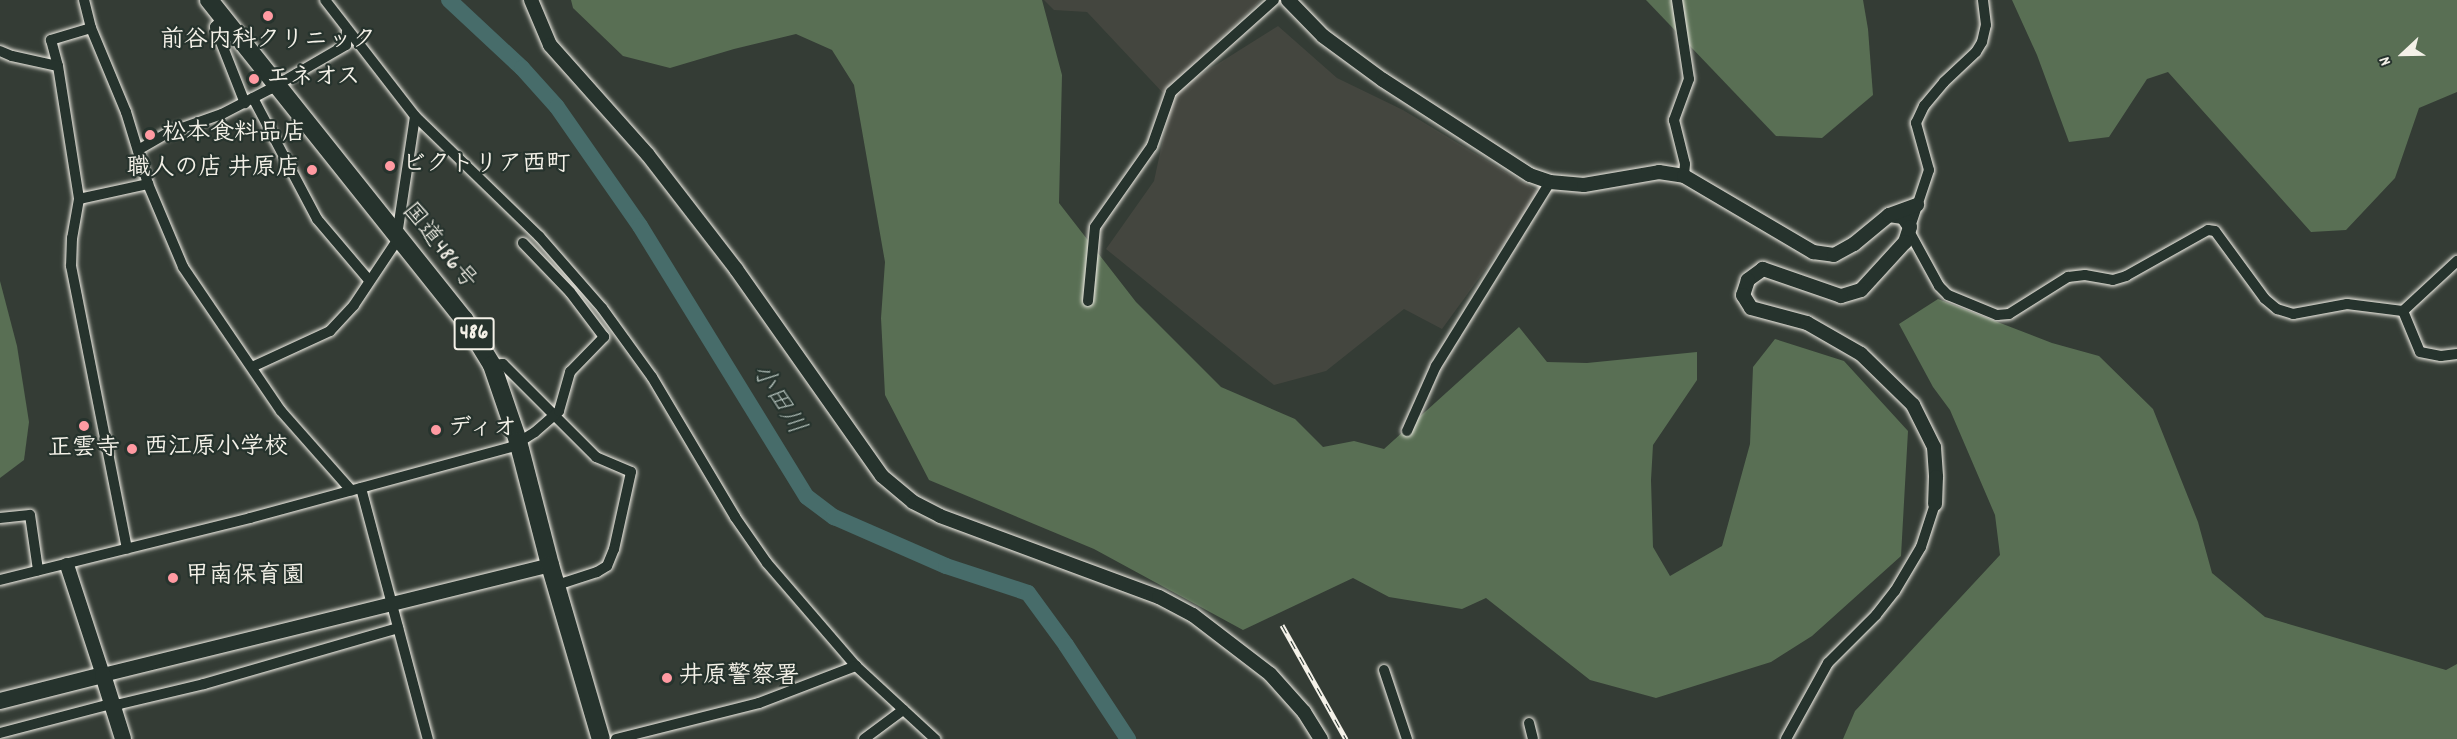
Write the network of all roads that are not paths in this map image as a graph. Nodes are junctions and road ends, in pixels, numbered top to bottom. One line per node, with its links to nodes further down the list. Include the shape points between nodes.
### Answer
1 (84, 0): 10 (street)
2 (209, 0): 9 (highway, 国道486号 / 486)
3 (325, 0): 11 (street)
4 (531, 0): 67 (street, via 550,45 655,164 736,269 882,476 913,502 940,516 1159,597 1193,615 1270,674 1304,712)
5 (1274, 0): 31 (street, via 1171,92 1152,146 1095,227)
6 (1288, 0): 19 (street, via 1323,36 1383,80 1530,175)
7 (1677, 0): 18 (street, via 1689,79 1674,120 1685,164)
8 (1983, 0): 22 (street, via 1986,25 1982,42 1924,106 1916,123 1929,170)
9 (223, 18): 14 (highway, 国道486号 / 486); 15 (street, via 215,27)
10 (91, 28): 13 (street, via 51,40); 17 (street, via 113,76)
11 (347, 31): 14 (street, via 346,45); 16 (street)
12 (0, 51): 13 (street)
13 (58, 66): 21 (street)
14 (277, 85): 15 (street); 25 (highway, 国道486号 / 486)
15 (249, 100): 17 (street, via 168,133); 30 (street, via 317,219)
16 (416, 116): 25 (street); 26 (street)
17 (138, 150): 20 (street)
18 (1684, 176): 19 (street, via 1659,172 1584,185); 23 (street, via 1813,252 1834,255)
19 (1550, 182): 40 (street, via 1436,366)
20 (148, 184): 21 (street); 38 (street, via 183,267)
21 (79, 200): 45 (street, via 71,266)
22 (1917, 205): 23 (street); 24 (street)
23 (1889, 215): 24 (street, via 1903,217)
24 (1910, 230): 33 (street, via 1939,286 1948,295 1998,315 2009,314 2068,278 2085,275 2113,280 2126,276 2208,230 2215,231 2265,299 2277,309 2294,314 2347,304); 43 (street, via 1899,251 1861,290 1841,296 1763,269 1748,280 1743,295 1751,308 1807,323 1861,354 1913,405 1934,447)
25 (397, 235): 30 (street); 37 (highway, 国道486号 / 486, via 464,319)
26 (538, 236): 29 (street); 32 (street)
27 (523, 243): 29 (street)
28 (2457, 261): 33 (street)
29 (544, 266): 34 (street)
30 (369, 280): 38 (street, via 354,305 330,331)
31 (1088, 302)
32 (602, 308): 34 (street); 35 (street)
33 (2403, 311): 36 (street, via 2420,352)
34 (606, 336): 35 (street); 39 (street, via 570,372 563,403)
35 (633, 349): 53 (street, via 750,541)
36 (2457, 354)
37 (492, 365): 39 (street, via 503,363); 41 (highway, 国道486号 / 486)
38 (252, 366): 42 (street, via 281,411)
39 (555, 416): 41 (street); 50 (street, via 596,457 631,472 607,566)
40 (1407, 431)
41 (518, 441): 42 (street, via 511,447); 47 (highway, 国道486号 / 486)
42 (356, 489): 45 (street); 51 (street)
43 (1935, 504): 70 (street, via 1921,547 1895,591 1828,663)
44 (0, 518): 48 (street, via 30,515)
45 (127, 549): 46 (street)
46 (67, 565): 48 (street); 55 (street)
47 (550, 565): 50 (highway, 国道486号 / 486); 51 (street)
48 (38, 570): 49 (street)
49 (0, 580)
50 (557, 585): 63 (highway, 国道486号 / 486)
51 (392, 605): 52 (street); 55 (street)
52 (398, 628): 57 (street, via 286,662); 62 (street)
53 (856, 666): 58 (street); 64 (street, via 759,703)
54 (1383, 670): 68 (street)
55 (103, 675): 56 (main road); 57 (main road)
56 (0, 701)
57 (114, 704): 60 (street); 61 (main road)
58 (903, 710): 65 (street); 66 (street)
59 (1529, 723): 69 (street)
60 (0, 733)
61 (123, 739)
62 (428, 739)
63 (601, 739)
64 (616, 739)
65 (864, 739)
66 (935, 739)
67 (1321, 739)
68 (1407, 739)
69 (1533, 739)
70 (1786, 739)

